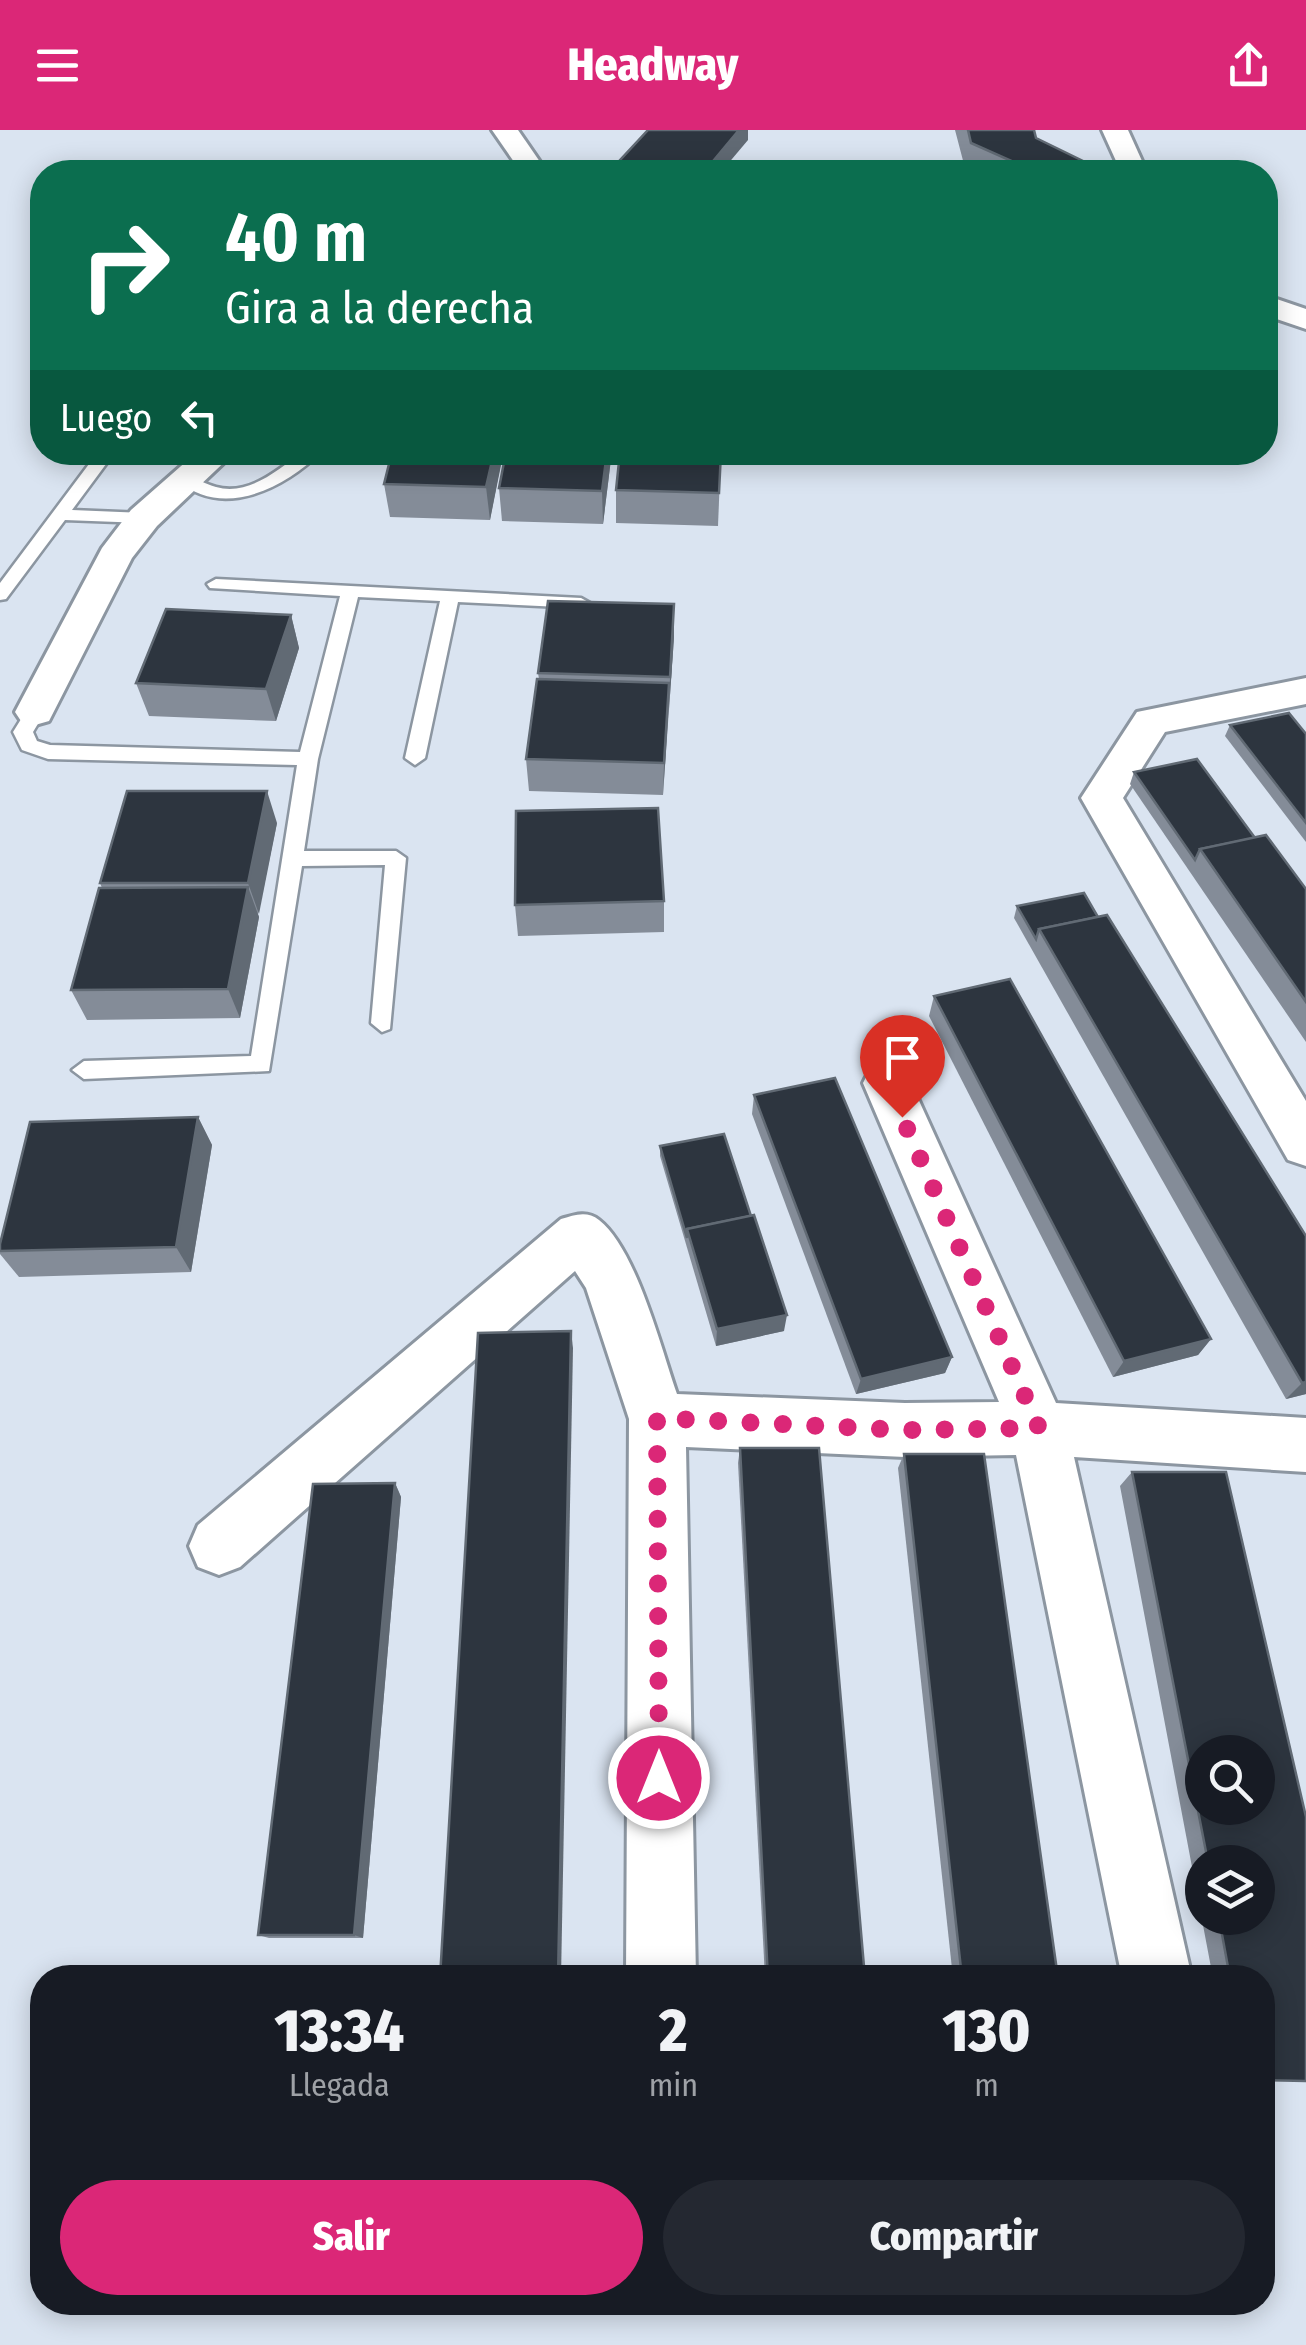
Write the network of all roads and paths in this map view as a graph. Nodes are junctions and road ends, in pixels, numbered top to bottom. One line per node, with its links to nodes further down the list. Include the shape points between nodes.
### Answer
1 (505, 130): 3 (street)
2 (1115, 130): 4 (street)
3 (526, 160)
4 (1129, 160)
5 (1278, 309): 6 (street)
6 (1306, 320)
7 (97, 465): 11 (lane)
8 (203, 465): 10 (street)
9 (295, 465): 10 (lane, via 249,491 210,494)
10 (186, 480): 12 (street)
11 (63, 515): 12 (lane); 15 (lane)
12 (144, 518): 19 (street, via 115,556)
13 (216, 584): 14 (lane)
14 (350, 592): 16 (lane); 21 (lane)
15 (0, 595)
16 (450, 596): 17 (lane); 20 (lane)
17 (594, 604)
18 (1306, 691): 26 (street, via 1151,721 1102,798)
19 (35, 712): 21 (lane, via 24,732 29,745 48,752)
20 (415, 758)
21 (308, 759): 22 (lane)
22 (292, 859): 23 (lane, via 396,858); 24 (lane, via 260,1065)
23 (382, 1023)
24 (84, 1070)
25 (887, 1083): 28 (street)
26 (1306, 1145)
27 (657, 1418): 28 (street, via 905,1430); 30 (street, via 610,1279 580,1235); 31 (street)
28 (1039, 1428): 29 (street); 32 (street)
29 (1306, 1445)
30 (219, 1546)
31 (660, 1965)
32 (1154, 1965)

